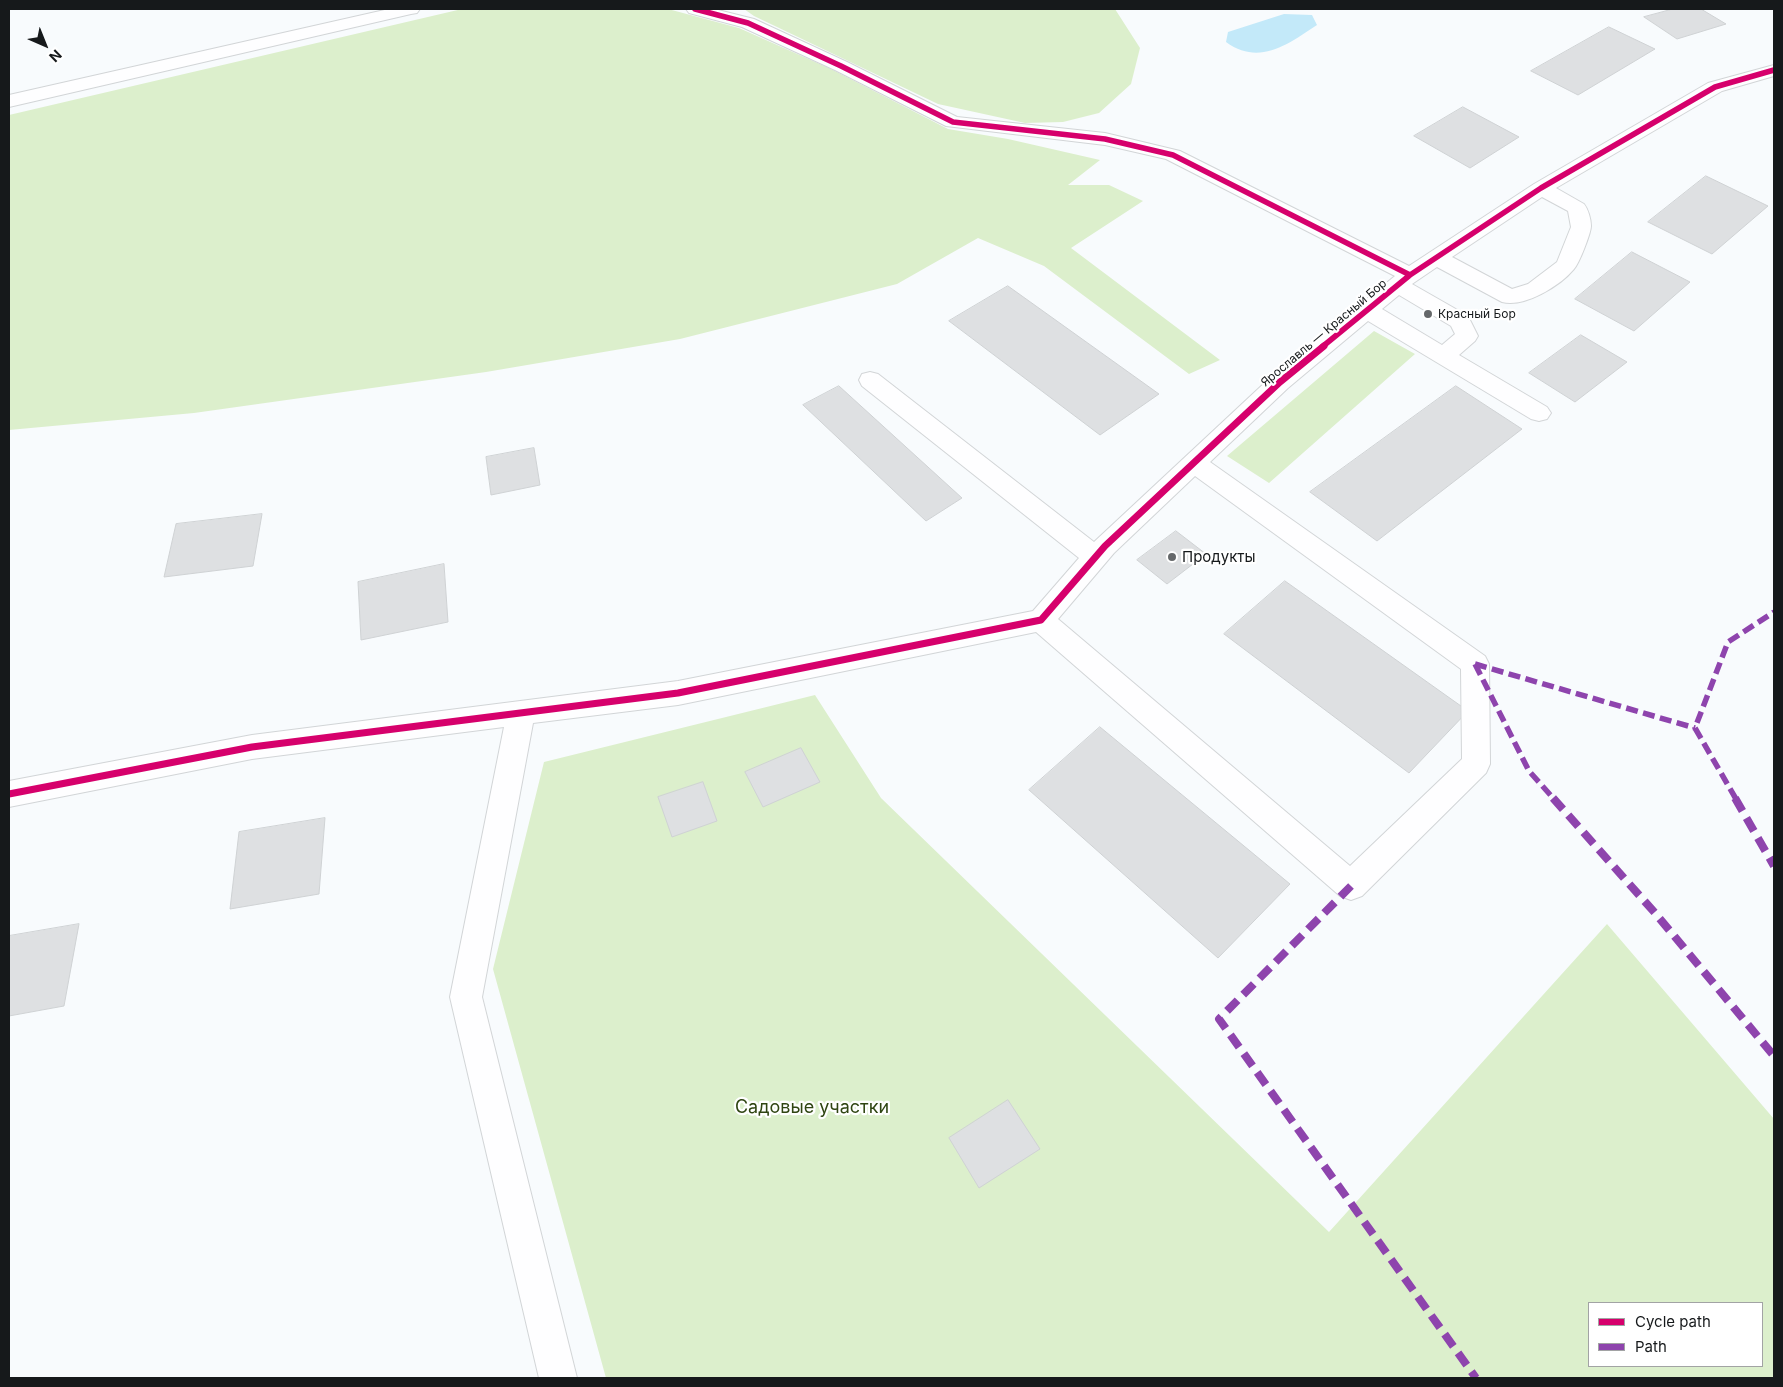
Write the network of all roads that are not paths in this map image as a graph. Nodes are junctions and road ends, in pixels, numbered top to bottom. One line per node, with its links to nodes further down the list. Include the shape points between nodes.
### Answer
1 (411, 9): 4 (street)
2 (695, 9): 7 (street, via 748,22 953,122 1105,139 1173,155)
3 (1774, 70): 5 (street, Ярославль — Красный Бор, via 1715,87)
4 (9, 102)
5 (1541, 188): 6 (street, Ярославль — Красный Бор); 6 (street, via 1577,208 1581,227 1566,265 1536,289 1510,297)
6 (1436, 257): 7 (street, Ярославль — Красный Бор)
7 (1404, 280): 8 (street, Ярославль — Красный Бор); 9 (street, via 1460,321 1467,336)
8 (1367, 310): 9 (street); 12 (street, Ярославль — Красный Бор, via 1280,382)
9 (1443, 356): 11 (street)
10 (870, 380): 13 (street)
11 (1539, 413)
12 (1194, 462): 13 (street, Ярославль — Красный Бор); 14 (street, via 1475,664 1476,764 1351,886)
13 (1095, 557): 14 (street, Ярославль — Красный Бор)
14 (1041, 620): 15 (street, via 678,693)
15 (521, 713): 16 (street, via 252,747); 17 (street, via 466,997)
16 (9, 794)
17 (558, 1378)

